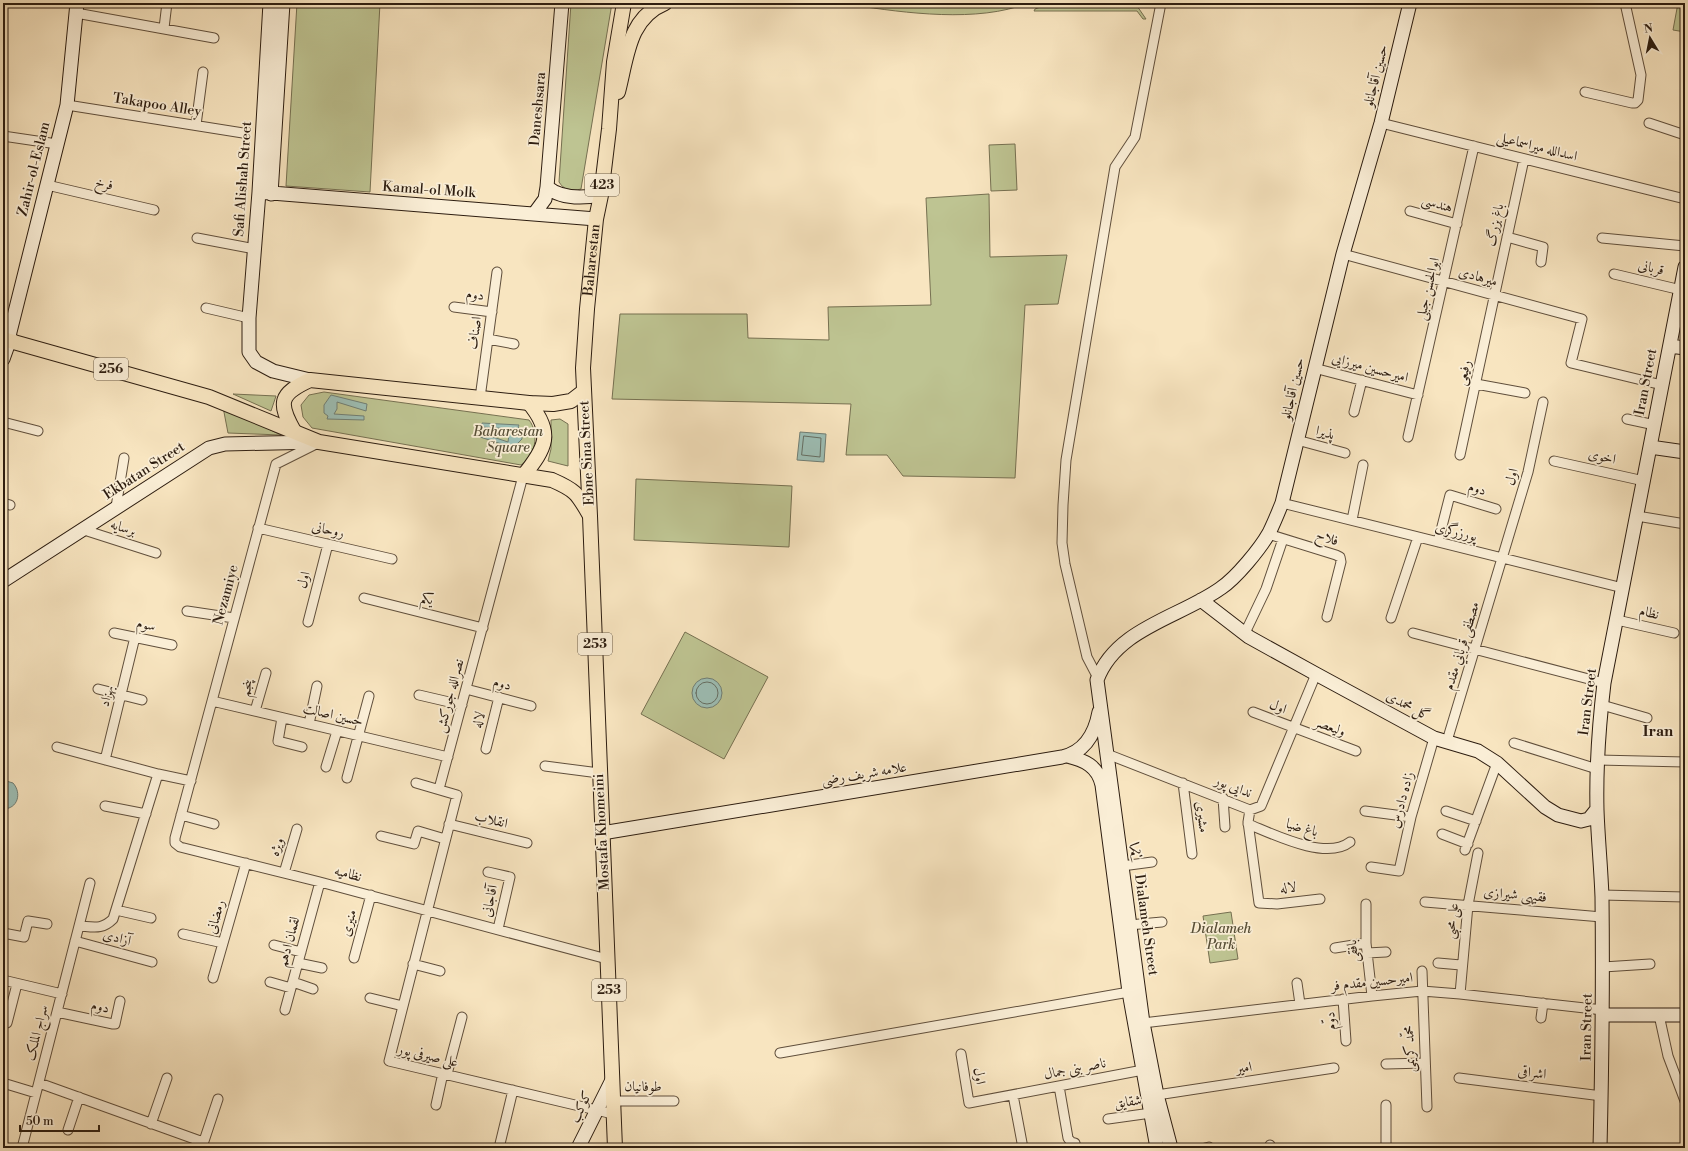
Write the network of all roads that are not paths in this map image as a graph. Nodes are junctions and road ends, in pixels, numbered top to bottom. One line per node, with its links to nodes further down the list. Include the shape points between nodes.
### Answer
1 (167, 3): 11 (street)
2 (270, 3): 28 (main road, Safi Alishah Street)
3 (283, 3): 28 (main road, Safi Alishah Street)
4 (562, 3): 27 (main road, Daneshsara)
5 (624, 3): 19 (main road, Baharestan / 423, via 614,62)
6 (665, 3): 19 (main road, Baharestan, via 642,18 633,33)
7 (1161, 3): 125 (street, via 1135,137 1115,167 1066,460 1062,543 1065,564 1088,657)
8 (1410, 3): 16 (main road, حسین آقاجانلو)
9 (1625, 3): 14 (street, via 1641,75 1638,100 1632,103)
10 (77, 8): 11 (street); 15 (main road, Zahir-ol-Eslam)
11 (164, 28): 12 (street)
12 (214, 38)
13 (203, 72): 18 (street)
14 (1585, 92)
15 (67, 105): 18 (street, Takapoo Alley); 23 (main road, Zahir-ol-Eslam)
16 (1381, 122): 24 (street, اسدالله میراسماعیلی); 41 (main road, حسین آقاجانلو)
17 (1649, 123): 21 (street)
18 (196, 125): 20 (street, Takapoo Alley)
19 (609, 130): 29 (main road, Baharestan / 423)
20 (243, 133)
21 (1685, 135)
22 (3, 136): 23 (street)
23 (57, 144): 26 (main road, Zahir-ol-Eslam)
24 (1474, 146): 25 (street, اسدالله میراسماعیلی); 35 (street, ابوالحسن جبلی)
25 (1524, 159): 30 (street, اسدالله میراسماعیلی); 36 (street, باغ بزرگ)
26 (47, 185): 31 (street, فرخ); 53 (main road, Zahir-ol-Eslam)
27 (547, 187): 29 (main road, via 558,194 582,197); 33 (main road, Daneshsara, via 545,199)
28 (265, 193): 33 (main road, Kamal-ol Molk); 40 (main road, Safi Alishah Street)
29 (601, 195): 34 (main road, Baharestan / 423)
30 (1685, 199)
31 (154, 210)
32 (1410, 211): 35 (street, هندسی)
33 (534, 214): 34 (main road, Kamal-ol Molk)
34 (596, 219): 64 (main road, Baharestan / 423, via 587,309)
35 (1456, 224): 46 (street, ابوالحسن جبلی)
36 (1507, 237): 42 (street, via 1543,247); 48 (street, باغ بزرگ)
37 (197, 238): 40 (street)
38 (1602, 238): 39 (street)
39 (1685, 246)
40 (255, 249): 52 (main road, Safi Alishah Street)
41 (1343, 254): 46 (street, میرهادی); 59 (main road, حسین آقاجانلو)
42 (1541, 262)
43 (1685, 267): 47 (main road, Iran Street)
44 (497, 272): 51 (street, اصناف)
45 (1614, 274): 47 (street, قربانی)
46 (1443, 282): 48 (street, میرهادی); 66 (street, ابوالحسن جبلی)
47 (1681, 290): 56 (main road, Iran Street)
48 (1494, 297): 62 (street, رفیعی); 63 (street, میرهادی, via 1582,320 1571,363)
49 (454, 307): 51 (street, دوم)
50 (206, 308): 52 (street)
51 (492, 312): 54 (street, اصناف)
52 (249, 318): 60 (main road, Safi Alishah Street, via 248,344 252,357 272,371)
53 (8, 340): 58 (main road, Zahir-ol-Eslam); 75 (main road, 256, via 209,397)
54 (488, 340): 55 (street); 67 (street, اصناف)
55 (514, 344)
56 (1670, 346): 57 (main road); 63 (main road, Iran Street)
57 (1685, 348)
58 (3, 359)
59 (1314, 368): 61 (street, امیرحسین میرزایی); 77 (main road, حسین آقاجانلو)
60 (310, 380): 67 (main road); 75 (main road, via 290,391 283,404 284,413)
61 (1362, 380): 66 (street, امیرحسین میرزایی); 70 (street)
62 (1476, 384): 65 (street); 82 (street, رفیعی)
63 (1662, 385): 73 (main road, Iran Street)
64 (584, 391): 69 (main road, via 571,401 553,404); 91 (main road, Ebne Sina Street)
65 (1525, 393)
66 (1418, 395): 76 (street, ابوالحسن جبلی)
67 (480, 398): 69 (main road)
68 (1543, 402): 103 (street, اول, via 1528,472)
69 (529, 403): 86 (main road, via 540,417 545,433 542,450)
70 (1354, 412)
71 (1627, 419): 73 (street)
72 (3, 422): 74 (street)
73 (1654, 425): 79 (main road, Iran Street)
74 (38, 431)
75 (294, 431): 78 (main road)
76 (1408, 437)
77 (1297, 440): 81 (street, پذیرا); 88 (main road, حسین آقاجانلو)
78 (319, 442): 86 (main road); 89 (main road, Ekbatan Street, via 225,444 209,448); 95 (street, Nezamiye, via 276,464)
79 (1650, 447): 80 (main road); 87 (main road, Iran Street)
80 (1685, 452)
81 (1345, 453)
82 (1460, 455)
83 (124, 458): 89 (street)
84 (1554, 461): 87 (street, اخوی)
85 (1363, 465): 93 (street)
86 (524, 476): 91 (main road, via 552,480 564,486 577,494); 115 (street, نصرالله جورکش)
87 (1644, 481): 92 (main road, Iran Street)
88 (1282, 502): 93 (street, پورزرگری); 97 (main road, حسین آقاجانلو)
89 (116, 508): 96 (main road, Ekbatan Street)
90 (1496, 509): 100 (street, دوم, via 1450,495)
91 (590, 516): 165 (main road, Mostafa Khomeini / 253)
92 (1637, 516): 94 (street); 106 (main road, Iran Street)
93 (1352, 520): 98 (street, پورزرگری)
94 (1685, 524)
95 (258, 528): 101 (street, روحانی); 111 (street, Nezamiye)
96 (81, 529): 102 (street, برسایه); 105 (main road, Ekbatan Street)
97 (1268, 534): 99 (street, فلاح); 108 (main road, حسین آقاجانلو, via 1222,588)
98 (1418, 537): 100 (street, پورزرگری); 112 (street)
99 (1284, 539): 110 (street, فلاح, via 1336,555 1341,559); 117 (street, via 1266,590)
100 (1438, 542): 103 (street, پورزرگری)
101 (328, 544): 104 (street, روحانی); 114 (street, اول)
102 (156, 553)
103 (1503, 558): 106 (street, پورزرگری); 122 (street, مصطفی قرباني مقدم)
104 (392, 559)
105 (3, 580)
106 (1623, 588): 113 (main road, Iran Street)
107 (364, 598): 115 (street, یکم)
108 (1202, 600): 117 (main road, گل محمدی); 125 (main road, حسین آقاجانلو, via 1143,630 1115,653)
109 (187, 611): 111 (street)
110 (1327, 617)
111 (234, 618): 135 (street, Nezamiye)
112 (1391, 618)
113 (1617, 620): 119 (street, نظام); 126 (main road, Iran Street)
114 (308, 622)
115 (483, 628): 129 (street, نصرالله جورکش)
116 (114, 633): 120 (street, سوم)
117 (1244, 633): 124 (main road, گل محمدی)
118 (1413, 633): 122 (street)
119 (1674, 633)
120 (136, 638): 121 (street, سوم); 130 (street, بهزاد)
121 (172, 645)
122 (1475, 649): 126 (street); 149 (street, مصطفی قرباني مقدم)
123 (266, 672): 140 (street, پنجم)
124 (1316, 674): 145 (street, ندایی پور); 148 (main road, گل محمدی)
125 (1098, 678): 137 (main road)
126 (1604, 683): 138 (main road, Iran Street)
127 (317, 686): 144 (street)
128 (98, 689): 130 (street)
129 (466, 689): 133 (street, دوم); 136 (street, نصرالله جورکش)
130 (122, 695): 134 (street); 158 (street, بهزاد)
131 (419, 695): 136 (street)
132 (369, 696): 147 (street)
133 (499, 698): 139 (street, دوم); 153 (street, لاله)
134 (142, 700)
135 (212, 701): 140 (street, حسین اصالت); 168 (street, Nezamiye)
136 (462, 705): 157 (street, نصرالله جورکش)
137 (1100, 705): 155 (main road, Dialameh Street); 156 (main road, علامه شریف رضی, via 1097,724 1087,743)
138 (1602, 705): 143 (street); 161 (main road, Iran Street)
139 (531, 706)
140 (255, 711): 142 (street, حسین اصالت)
141 (1253, 712): 145 (street, اول)
142 (282, 718): 144 (street, حسین اصالت); 152 (street, via 278,741)
143 (1647, 718)
144 (309, 724): 146 (street, حسین اصالت)
145 (1294, 728): 154 (street, ولیعصر); 175 (street, ندایی پور, via 1261,806)
146 (337, 731): 147 (street, حسین اصالت); 163 (street)
147 (359, 736): 157 (street, حسین اصالت); 167 (street)
148 (1434, 738): 149 (main road, گل محمدی); 180 (street, زاده دادرس)
149 (1447, 741): 160 (main road, گل محمدی, via 1478,751)
150 (1514, 743): 161 (street)
151 (57, 747): 158 (street)
152 (302, 747)
153 (486, 749)
154 (1356, 751)
155 (1106, 754): 164 (main road); 170 (street, ندایی پور); 197 (main road, Dialameh Street)
156 (1067, 756): 164 (main road, via 1079,759); 187 (main road, علامه شریف رضی)
157 (448, 757): 171 (street, نصرالله جورکش)
158 (105, 760): 166 (street)
159 (1685, 762): 161 (street)
160 (1497, 763): 174 (main road, گل محمدی, via 1545,807 1558,815 1581,821 1589,819); 181 (street)
161 (1598, 764): 174 (main road, Iran Street)
162 (544, 766): 165 (street)
163 (326, 767)
164 (1093, 768): 248 (main road, Dialameh Street, via 1102,784)
165 (599, 773): 187 (main road, Mostafa Khomeini / 253)
166 (158, 774): 168 (street); 178 (street)
167 (347, 778)
168 (190, 781): 179 (street, نظامیه)
169 (416, 783): 171 (street)
170 (1183, 783): 172 (street, ندایی پور); 194 (street, مشیری)
171 (439, 789): 183 (street, via 457,795)
172 (1223, 798): 175 (street, ندایی پور); 185 (street)
173 (105, 806): 178 (street)
174 (1597, 809): 204 (main road, Iran Street)
175 (1250, 810): 184 (street)
176 (1365, 811): 180 (street)
177 (1446, 812): 181 (street)
178 (146, 814): 211 (street)
179 (181, 815): 182 (street); 196 (street, نظامیه, via 175,838 177,845)
180 (1411, 816): 198 (street, زاده دادرس, via 1399,871)
181 (1476, 821): 188 (street, via 1466,847)
182 (214, 824)
183 (449, 824): 190 (street); 192 (street, انقلاب)
184 (1248, 824): 191 (street, باغ ضیا, via 1309,847 1333,848); 206 (street, لاله, via 1259,903 1277,904)
185 (1225, 827)
186 (297, 829): 200 (street, ویژه)
187 (602, 833): 229 (main road, Mostafa Khomeini / 253)
188 (1442, 834)
189 (381, 836): 190 (street, via 414,844 418,831)
190 (445, 840): 210 (street)
191 (1350, 842)
192 (527, 844)
193 (1478, 853): 209 (street, علی محبی)
194 (1192, 854)
195 (1152, 862): 197 (street, یکم)
196 (246, 863): 200 (street, نظامیه); 222 (street, رمضانی)
197 (1122, 866): 216 (main road, Dialameh Street)
198 (1371, 867)
199 (488, 872): 218 (street, آقاجانی, via 510,877)
200 (284, 873): 202 (street, نظامیه)
201 (90, 882): 217 (street, سراج الملک)
202 (320, 882): 203 (street, نظامیه); 226 (street, لقمان ادهم)
203 (371, 895): 210 (street, نظامیه); 228 (street, منیری)
204 (1602, 895): 205 (street); 212 (main road, Iran Street)
205 (1685, 897)
206 (1320, 899)
207 (1425, 902): 209 (street, فقیهی شیرازی)
208 (1366, 904): 225 (street, بافقی)
209 (1468, 905): 212 (street, فقیهی شیرازی); 235 (street, علی محبی)
210 (427, 910): 218 (street, نظامیه); 233 (street, علی صیرفی پور)
211 (115, 914): 213 (street); 217 (street, via 103,927)
212 (1602, 917): 236 (main road, Iran Street)
213 (151, 918)
214 (1162, 922): 216 (street)
215 (47, 924): 219 (street, via 28,921 24,937)
216 (1129, 925): 266 (main road, Dialameh Street)
217 (79, 926): 221 (street, سراج الملک)
218 (498, 929): 229 (street, نظامیه)
219 (3, 933)
220 (183, 934): 222 (street)
221 (75, 941): 230 (street, آزادی); 249 (street, سراج الملک)
222 (223, 943): 240 (street, رمضانی)
223 (274, 946): 226 (street)
224 (1335, 948): 225 (street)
225 (1366, 948): 227 (street); 251 (street, بافقی)
226 (301, 952): 231 (street, لقمان ادهم)
227 (1386, 952)
228 (354, 958)
229 (607, 959): 277 (main road, Mostafa Khomeini / 253)
230 (152, 962)
231 (298, 963): 237 (street); 245 (street, لقمان ادهم)
232 (1438, 963): 235 (street)
233 (413, 964): 238 (street); 257 (street, علی صیرفی پور)
234 (1650, 964): 236 (street)
235 (1462, 965): 250 (street, علی محبی)
236 (1603, 967): 260 (main road, Iran Street)
237 (322, 968)
238 (440, 971)
239 (1422, 971): 247 (street)
240 (213, 978)
241 (3, 980): 244 (street)
242 (270, 982): 245 (street)
243 (1297, 983): 256 (street)
244 (17, 984): 249 (street); 265 (street)
245 (292, 985): 246 (street); 258 (street, لقمان ادهم)
246 (313, 989)
247 (1422, 991): 250 (street, امیرحسین مقدم فر); 251 (street, امیرحسین مقدم فر); 270 (street, محمّد کریمی)
248 (1129, 992): 268 (street); 273 (main road, Dialameh Street)
249 (62, 994): 259 (street, سراج الملک)
250 (1460, 994): 255 (street, امیرحسین مقدم فر)
251 (1372, 996): 253 (street, امیرحسین مقدم فر)
252 (370, 998): 257 (street)
253 (1343, 999): 256 (street, امیرحسین مقدم فر); 267 (street, دوّم)
254 (120, 1001): 259 (street, دوم, via 115,1024)
255 (1543, 1003): 260 (street, امیرحسین مقدم فر); 264 (street)
256 (1300, 1004): 266 (street, امیرحسین مقدم فر)
257 (403, 1006): 274 (street, علی صیرفی پور, via 389,1061)
258 (285, 1010)
259 (57, 1012): 278 (street, سراج الملک)
260 (1603, 1013): 261 (main road); 285 (main road, Iran Street)
261 (1659, 1014): 262 (main road); 289 (street, via 1668,1056)
262 (1685, 1015)
263 (462, 1016): 274 (street)
264 (1540, 1018)
265 (7, 1023)
266 (1144, 1023): 284 (main road, Dialameh Street)
267 (1346, 1041)
268 (780, 1053)
269 (961, 1054): 290 (street, اول)
270 (1425, 1063): 271 (street); 294 (street, محمّد کریمی)
271 (1386, 1064)
272 (1334, 1068): 284 (street, امیر)
273 (1143, 1070): 280 (street, ناصر بنی جمال); 296 (main road, Dialameh Street)
274 (445, 1074): 281 (street, علی صیرفی پور); 291 (street)
275 (167, 1078): 298 (street)
276 (1459, 1078): 285 (street, اشراقی)
277 (612, 1080): 293 (main road, Mostafa Khomeini / 253); 295 (main road, کوکب)
278 (39, 1083): 282 (street, سراج الملک); 286 (street)
279 (3, 1084): 282 (street)
280 (1059, 1086): 283 (street, ناصر بنی جمال); 306 (street, via 1068,1138 1075,1143)
281 (513, 1090): 295 (street, علی صیرفی پور); 302 (street)
282 (36, 1093): 301 (street, سراج الملک)
283 (1013, 1095): 290 (street, ناصر بنی جمال); 305 (street)
284 (1157, 1095): 308 (main road, Dialameh Street)
285 (1602, 1096): 310 (main road, Iran Street)
286 (79, 1097): 298 (street); 299 (street)
287 (218, 1099): 300 (street)
288 (674, 1101): 293 (street, طوفانیان, via 632,1102)
289 (1685, 1101)
290 (969, 1103)
291 (436, 1105)
292 (1386, 1105): 309 (street)
293 (613, 1107): 295 (street, علی صیرفی پور); 304 (main road, Mostafa Khomeini / 253)
294 (1427, 1107)
295 (597, 1110): 303 (main road, کوکب)
296 (1151, 1113): 297 (street, شقایق); 307 (main road, Dialameh Street)
297 (1108, 1120)
298 (151, 1124): 300 (street)
299 (68, 1130)
300 (203, 1145)
301 (22, 1148)
302 (499, 1148)
303 (578, 1148)
304 (615, 1148)
305 (1023, 1148)
306 (1076, 1148)
307 (1157, 1148)
308 (1171, 1148)
309 (1386, 1148)
310 (1600, 1148)

